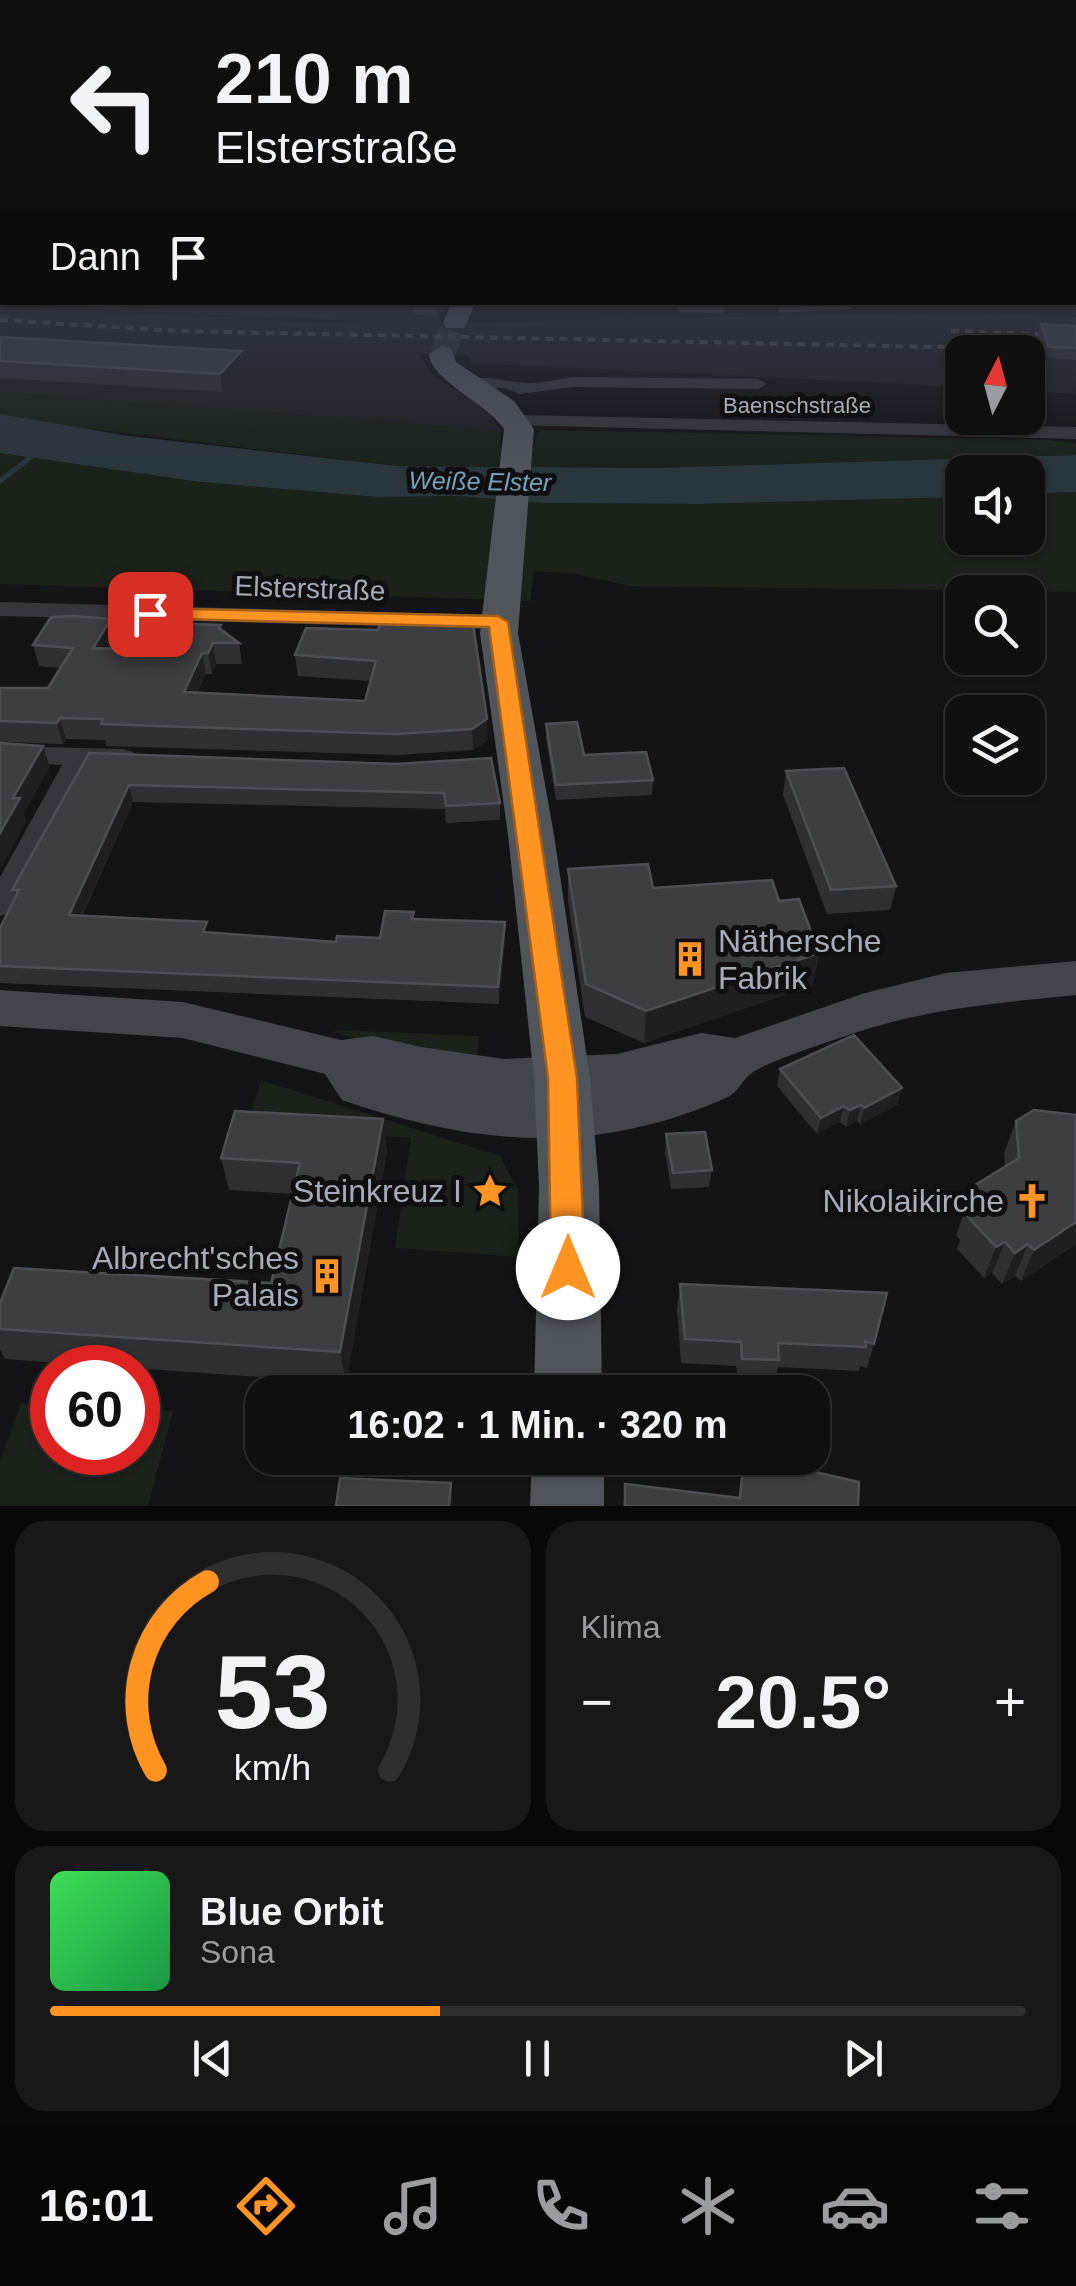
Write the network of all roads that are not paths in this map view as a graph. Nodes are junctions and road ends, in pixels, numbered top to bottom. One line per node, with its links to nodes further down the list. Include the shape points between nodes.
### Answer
1 (442, 354): 3 (main road, via 443,365)
2 (758, 384): 3 (street, via 559,382)
3 (517, 416): 4 (street, Baenschstraße); 5 (main road)
4 (1076, 433)
5 (500, 606): 6 (street, Elsterstraße); 13 (main road, via 508,760)
6 (0, 609)
7 (0, 754): 8 (street)
8 (81, 756): 9 (street); 10 (street)
9 (159, 760)
10 (0, 905)
11 (1076, 978): 13 (main road, via 909,999 736,1058 716,1081 621,1112)
12 (0, 1008): 13 (main road, via 183,1020 340,1059 360,1086 432,1107 489,1116)
13 (564, 1098): 14 (main road)
14 (568, 1375)
15 (568, 1475): 16 (main road)
16 (567, 1506)

